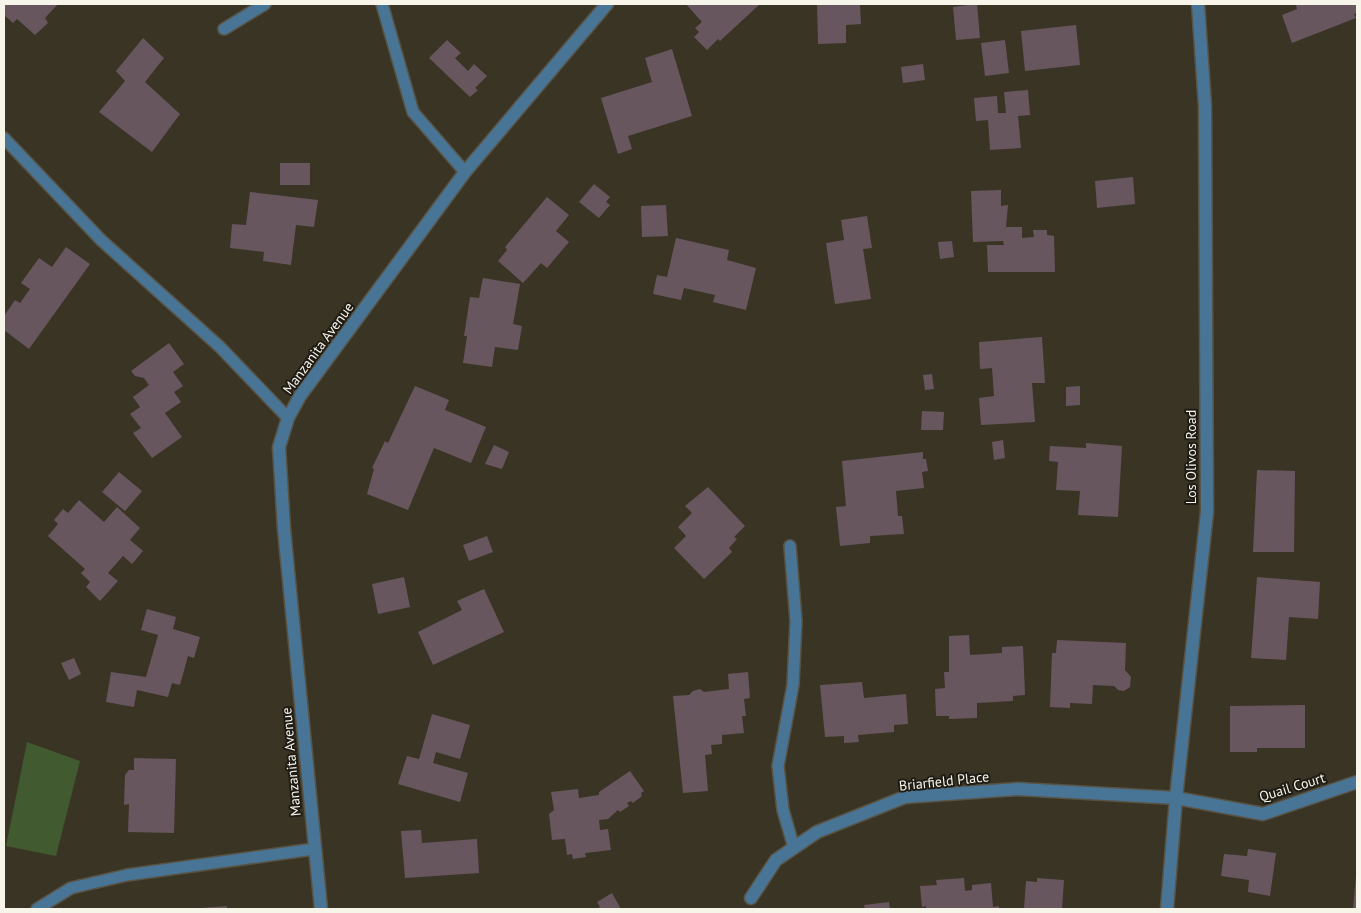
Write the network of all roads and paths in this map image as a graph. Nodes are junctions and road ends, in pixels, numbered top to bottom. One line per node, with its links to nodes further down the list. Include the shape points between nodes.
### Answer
1 (265, 4): 5 (lane)
2 (382, 4): 7 (lane, via 412,112)
3 (607, 4): 7 (street, Manzanita Avenue)
4 (1198, 4): 11 (street, Los Olivos Road, via 1205,106 1207,512)
5 (224, 29)
6 (4, 138): 8 (lane, via 101,240 220,347)
7 (464, 172): 8 (street, Manzanita Avenue, via 300,396)
8 (288, 418): 12 (street, Manzanita Avenue, via 279,447)
9 (790, 546): 13 (lane, via 796,621 793,685 778,766 783,810)
10 (1357, 782): 11 (street, Quail Court, via 1263,814)
11 (1176, 798): 13 (street, Briarfield Place, via 1018,789 905,797 817,832); 17 (street, Los Olivos Road)
12 (314, 848): 15 (lane, via 127,875 71,888); 16 (street, Manzanita Avenue)
13 (794, 848): 14 (street, Briarfield Place, via 776,860)
14 (751, 898)
15 (37, 909)
16 (321, 909)
17 (1167, 909)

